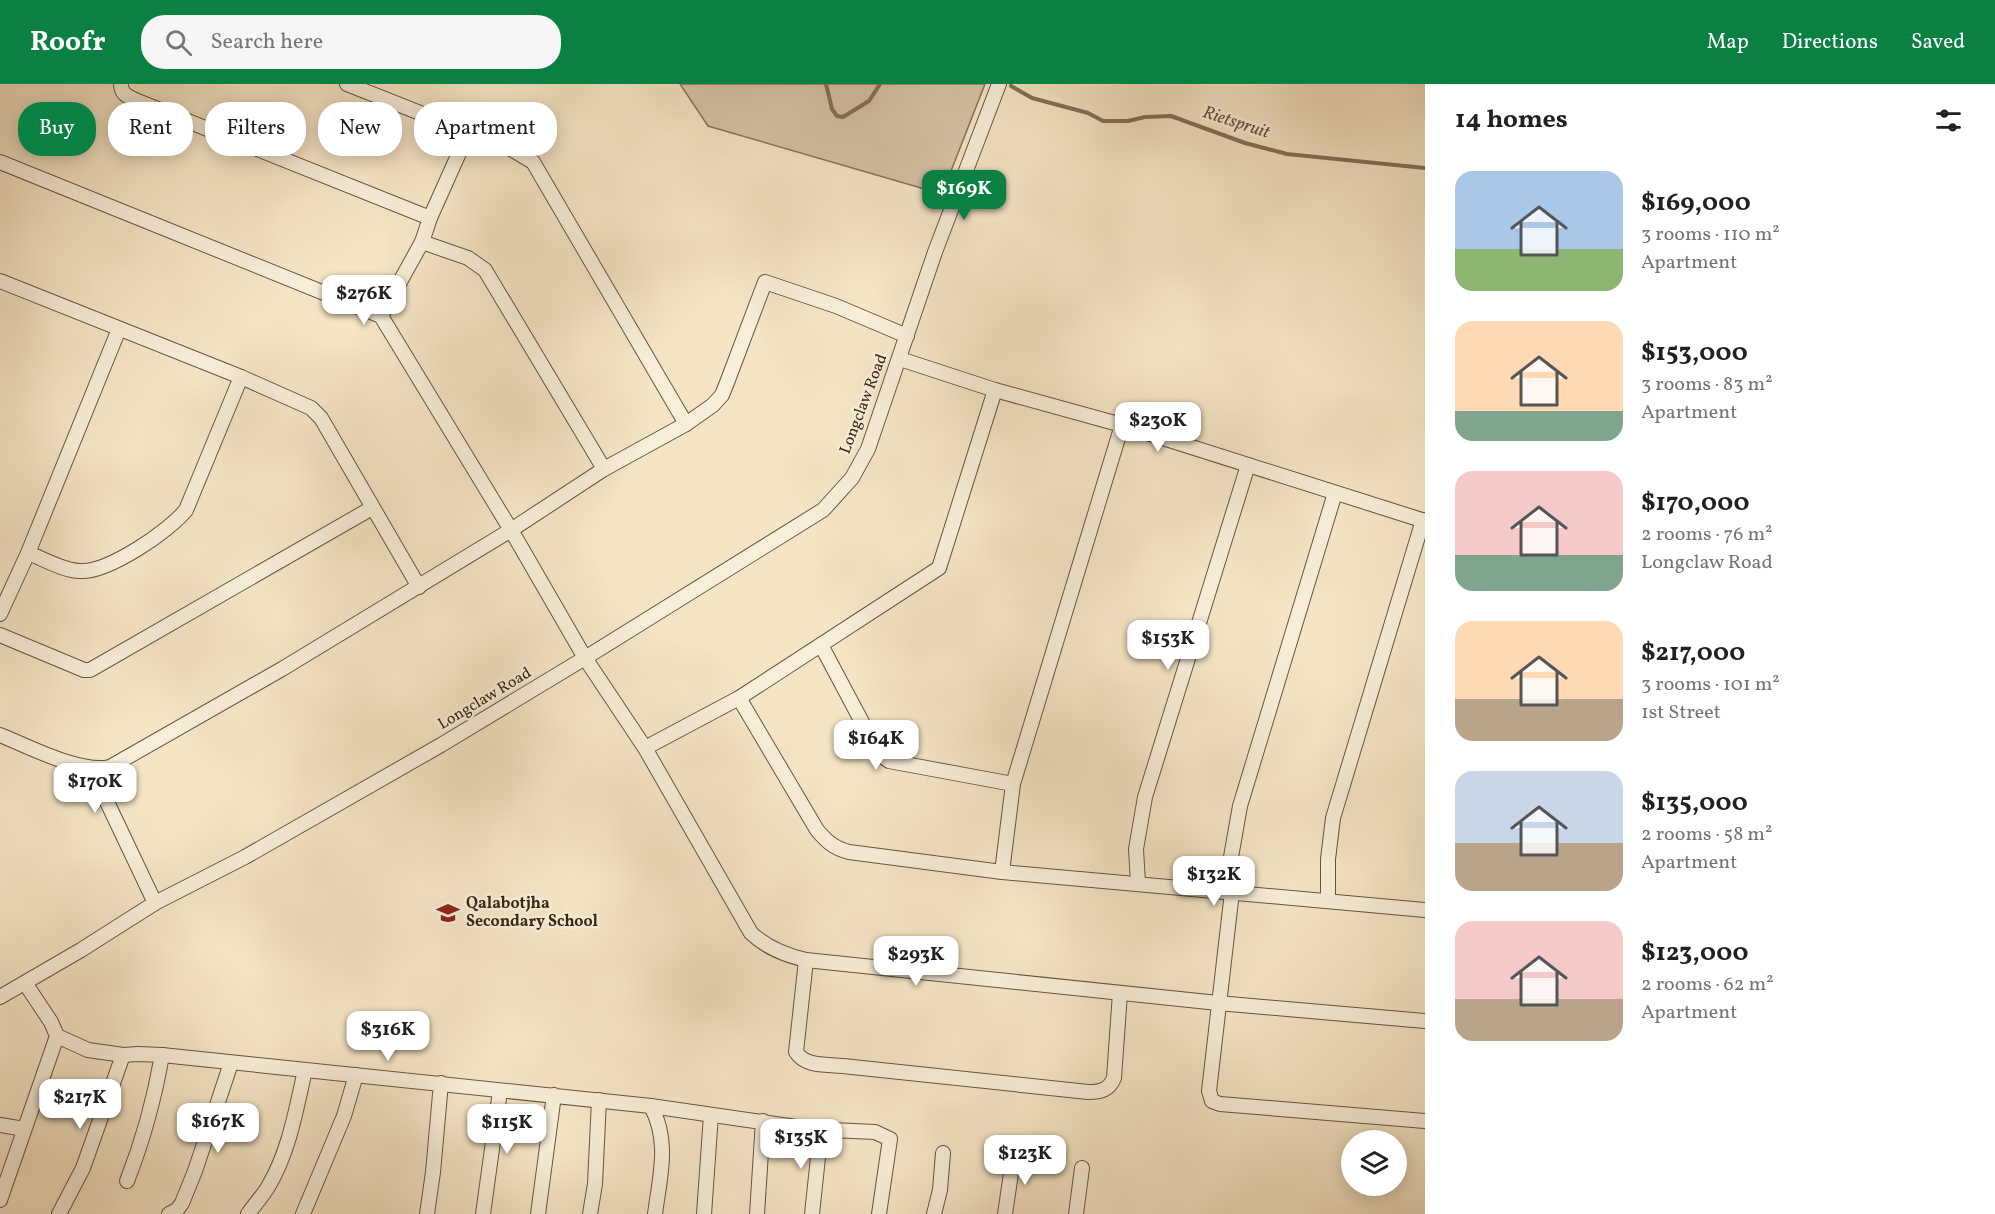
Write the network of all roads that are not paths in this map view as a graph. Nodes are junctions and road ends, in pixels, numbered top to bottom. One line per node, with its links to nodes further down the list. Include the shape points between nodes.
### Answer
1 (121, 84): 8 (street, via 125,95 135,100)
2 (347, 84): 4 (street)
3 (999, 84): 13 (street, Longclaw Road)
4 (414, 111)
5 (458, 156): 8 (street)
6 (523, 156): 16 (street, via 533,162)
7 (0, 162): 11 (street)
8 (430, 218): 9 (street)
9 (422, 242): 11 (street); 19 (street, via 468,258 485,270)
10 (0, 281): 12 (street)
11 (381, 316): 23 (street)
12 (119, 329): 14 (street); 24 (street)
13 (903, 347): 15 (street); 16 (street, via 836,306 765,282 722,395); 29 (street, Longclaw Road, via 868,449 852,478 823,510)
14 (241, 377): 21 (street, via 311,408 321,418); 24 (street, via 186,510 170,527 117,561 91,570 72,570)
15 (995, 390): 17 (street); 28 (street, via 939,568)
16 (686, 424): 19 (street)
17 (1122, 425): 18 (street); 34 (street)
18 (1248, 465): 20 (street); 36 (street, via 1145,797 1136,849)
19 (604, 469): 23 (street)
20 (1335, 493): 22 (street); 37 (street, via 1240,806 1232,857)
21 (372, 508): 25 (street); 27 (street, via 90,670)
22 (1424, 520): 38 (street, via 1333,819)
23 (511, 530): 25 (street); 29 (street)
24 (28, 553): 26 (street)
25 (418, 587): 33 (street, via 110,767)
26 (0, 614)
27 (0, 635)
28 (821, 645): 30 (street); 34 (street, via 871,739 889,761)
29 (585, 658): 32 (street); 39 (street, Longclaw Road, via 272,842)
30 (739, 698): 32 (street); 35 (street, via 817,830 830,844 849,852)
31 (0, 735): 33 (street)
32 (645, 748): 41 (street, via 752,933 777,951)
33 (93, 769): 39 (street)
34 (1013, 784): 35 (street)
35 (1002, 872): 36 (street)
36 (1138, 883): 37 (street)
37 (1232, 892): 38 (street); 45 (street)
38 (1328, 900): 40 (street)
39 (156, 903): 42 (street, Longclaw Road)
40 (1425, 910)
41 (806, 960): 43 (street); 43 (street, via 796,1052 808,1062 1088,1092 1110,1087 1114,1078)
42 (25, 982): 44 (street, Longclaw Road); 47 (street)
43 (1120, 993): 45 (street)
44 (0, 997)
45 (1218, 1003): 46 (street); 60 (street, via 1208,1088 1214,1102)
46 (1425, 1021)
47 (57, 1036): 48 (street, via 88,1050); 62 (street)
48 (123, 1055): 49 (street); 69 (street, via 83,1168)
49 (162, 1055): 50 (street); 67 (street, via 145,1135)
50 (231, 1062): 51 (street); 70 (street, via 182,1203)
51 (305, 1070): 52 (street); 71 (street, via 290,1136 278,1167)
52 (356, 1075): 53 (street); 72 (street, via 344,1116)
53 (441, 1083): 54 (street); 73 (street)
54 (500, 1091): 55 (street); 74 (street)
55 (554, 1095): 56 (street); 75 (street)
56 (599, 1100): 57 (street); 76 (street)
57 (651, 1106): 58 (street); 77 (street, via 662,1132 663,1155)
58 (711, 1114): 59 (street); 78 (street)
59 (763, 1121): 63 (street); 79 (street)
60 (1425, 1121)
61 (0, 1125): 62 (street)
62 (24, 1129): 68 (street)
63 (821, 1130): 80 (street); 81 (street, via 875,1132 890,1139)
64 (943, 1153): 82 (street)
65 (1014, 1153): 83 (street)
66 (1082, 1168): 84 (street)
67 (127, 1181)
68 (0, 1200)
69 (59, 1214)
70 (169, 1214)
71 (248, 1214)
72 (303, 1214)
73 (427, 1214)
74 (483, 1214)
75 (538, 1214)
76 (590, 1214)
77 (655, 1214)
78 (704, 1214)
79 (757, 1214)
80 (812, 1214)
81 (879, 1214)
82 (934, 1214)
83 (1005, 1214)
84 (1076, 1214)

